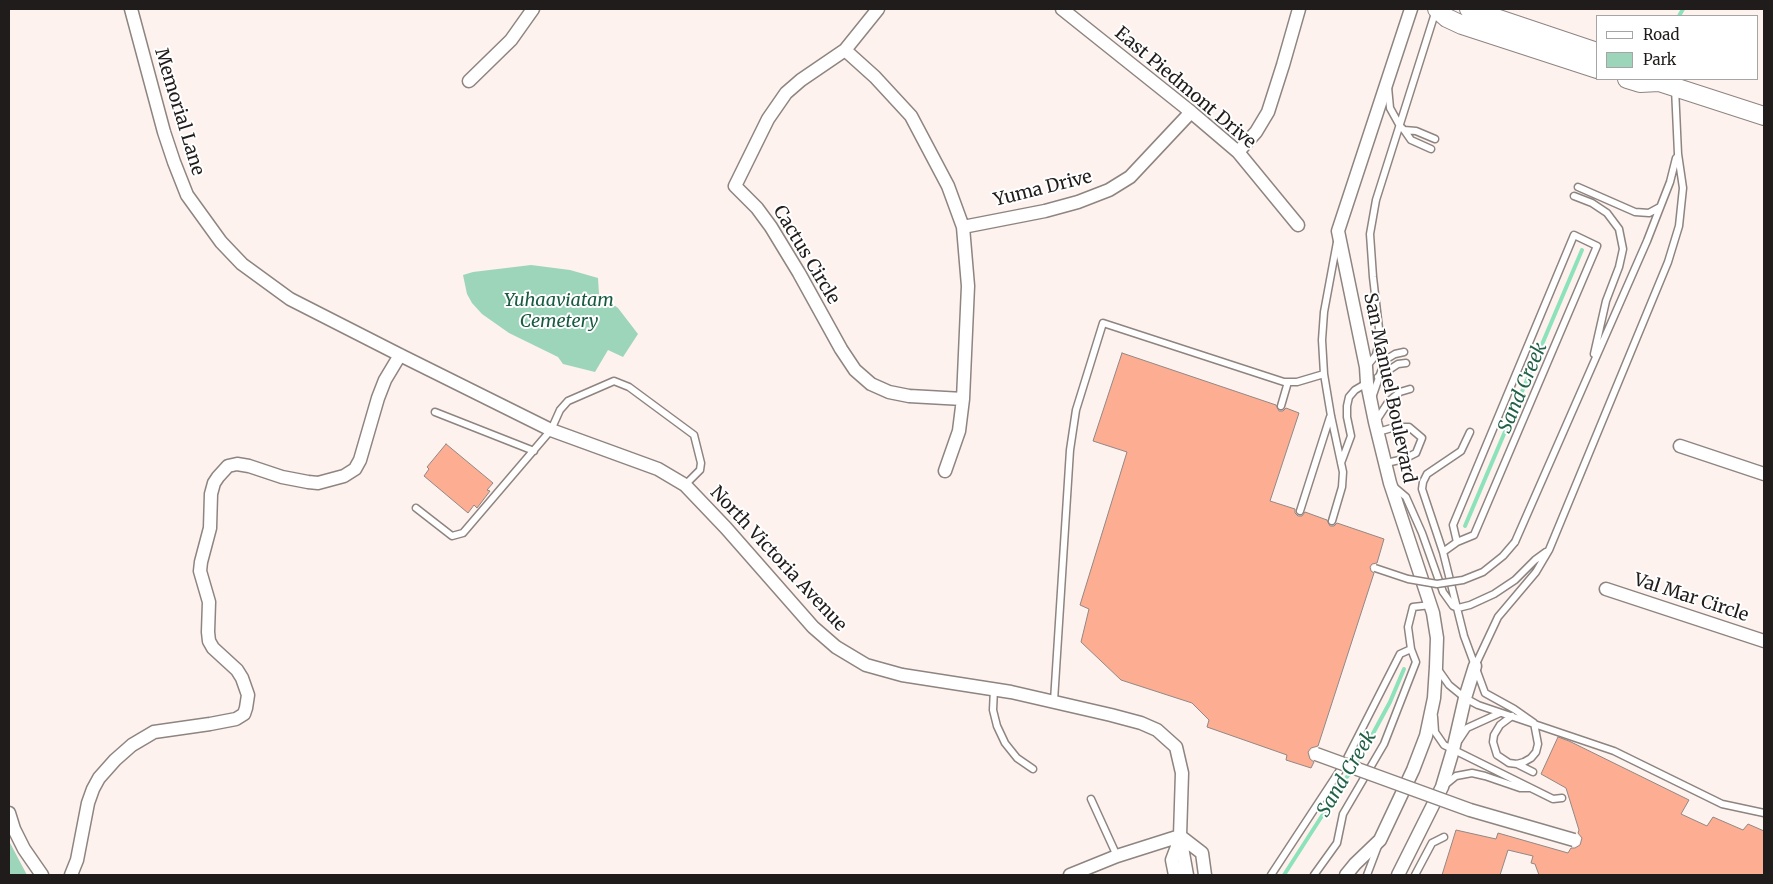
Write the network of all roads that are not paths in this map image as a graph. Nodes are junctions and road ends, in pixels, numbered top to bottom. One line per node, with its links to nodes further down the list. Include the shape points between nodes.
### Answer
1 (131, 9): 30 (street, Memorial Lane, via 174,162 187,195 220,242 242,264 290,299)
2 (533, 9): 13 (street, via 511,40)
3 (878, 9): 9 (street, Cactus Circle)
4 (1062, 9): 16 (street, East Piedmont Drive)
5 (1299, 9): 21 (street, via 1268,112)
6 (1411, 9): 14 (street)
7 (1469, 9): 10 (main road)
8 (1440, 12): 11 (main road, via 1462,25); 18 (lane)
9 (845, 50): 27 (street, via 876,77 911,116 948,186); 38 (street, Cactus Circle, via 786,93 768,118 735,186 771,227 855,370 872,384 889,392)
10 (1596, 52)
11 (1596, 69)
12 (1630, 80): 15 (main road)
13 (469, 81)
14 (1388, 81): 18 (lane, via 1390,108); 28 (street)
15 (1663, 82): 17 (main road); 22 (lane)
16 (1191, 112): 21 (street, East Piedmont Drive); 27 (street, Yuma Drive, via 1130,177 1109,190 1045,211)
17 (1764, 116)
18 (1402, 128): 19 (lane); 20 (lane, via 1411,140); 32 (lane, via 1376,200 1370,234 1380,337 1376,355)
19 (1435, 139)
20 (1431, 149)
21 (1238, 152): 26 (street, East Piedmont Drive)
22 (1678, 154): 25 (lane); 57 (lane, via 1683,188 1679,226 1668,262)
23 (1578, 187): 25 (lane, via 1635,212 1649,213)
24 (1574, 196): 33 (lane, via 1607,213 1619,229 1623,250 1606,301)
25 (1660, 207): 33 (lane)
26 (1298, 225)
27 (963, 227): 38 (street, via 968,286)
28 (1338, 231): 32 (street, San Manuel Boulevard); 34 (lane, via 1324,312)
29 (1404, 352): 35 (lane, via 1385,360)
30 (400, 356): 43 (street, North Victoria Avenue); 96 (street, via 385,380 355,469 344,476 318,483 237,464 228,466 214,483 210,528 200,571 209,602 209,641 242,678 248,695 244,714 236,719 154,732 132,744 92,789)
31 (1406, 363): 35 (lane, via 1398,364)
32 (1366, 367): 35 (street, San Manuel Boulevard)
33 (1591, 367): 59 (lane, bridge, via 1515,542 1503,556 1483,572 1463,580 1437,584)
34 (1324, 374): 36 (lane); 41 (lane)
35 (1373, 380): 42 (street, San Manuel Boulevard, via 1371,403); 47 (lane, via 1355,390 1349,398 1347,417 1351,436)
36 (1288, 382): 39 (lane); 70 (lane, via 1103,323 1073,426)
37 (1410, 389): 42 (lane, via 1389,401)
38 (963, 399): 49 (street, via 959,431)
39 (1281, 406)
40 (435, 412): 46 (lane)
41 (1331, 416): 47 (lane); 54 (lane)
42 (1376, 427): 48 (street, San Manuel Boulevard); 48 (lane, via 1409,427 1422,438 1416,453)
43 (551, 430): 46 (lane); 52 (street, North Victoria Avenue, via 658,468); 52 (lane, via 568,401 614,381 629,387 694,435 700,470)
44 (1470, 432): 58 (lane, via 1461,451 1426,474 1423,482 1422,489)
45 (1680, 446): 50 (street)
46 (534, 451): 53 (lane, via 463,533 452,536)
47 (1341, 463): 55 (lane, via 1342,487)
48 (1386, 463): 51 (street, San Manuel Boulevard)
49 (945, 471)
50 (1764, 474)
51 (1390, 483): 61 (street, San Manuel Boulevard); 62 (lane, via 1406,497 1443,592)
52 (685, 485): 67 (street, North Victoria Avenue, via 812,627 836,647 866,665 902,675)
53 (416, 508)
54 (1300, 511)
55 (1332, 521)
56 (1457, 542): 56 (lane, via 1474,535 1597,246 1574,235 1454,526); 58 (lane)
57 (1549, 550): 62 (lane, via 1494,594); 65 (lane, via 1536,572 1498,617)
58 (1443, 552): 62 (lane)
59 (1375, 568)
60 (1606, 589): 63 (street, Val Mar Circle)
61 (1431, 604): 64 (lane, via 1413,606 1408,627); 66 (street, San Manuel Boulevard, via 1437,638)
62 (1458, 608): 65 (lane)
63 (1764, 641)
64 (1411, 650): 79 (lane, via 1400,654); 82 (lane, via 1416,662 1384,744)
65 (1475, 666): 69 (street); 75 (lane, via 1485,693)
66 (1436, 667): 68 (street, San Manuel Boulevard); 69 (lane, via 1449,685)
67 (994, 689): 70 (street, North Victoria Avenue); 81 (lane, via 993,710 1005,743 1017,758)
68 (1434, 698): 77 (lane, via 1435,732 1444,745); 92 (street, San Manuel Boulevard, via 1426,736)
69 (1465, 698): 71 (lane); 77 (street)
70 (1054, 701): 90 (street, North Victoria Avenue, via 1141,723 1157,730 1176,747 1182,773)
71 (1490, 709): 72 (lane); 73 (lane)
72 (1500, 713): 73 (lane); 74 (lane)
73 (1492, 716): 76 (lane); 77 (lane, via 1467,728)
74 (1512, 716): 75 (lane); 76 (lane)
75 (1534, 723): 80 (lane, via 1538,744 1536,752); 89 (lane, via 1614,752 1722,804)
76 (1496, 732): 80 (lane, via 1493,742 1497,756)
77 (1453, 750): 84 (street); 85 (lane)
78 (1316, 754): 79 (street, bridge)
79 (1344, 764): 82 (street, bridge); 101 (lane)
80 (1517, 764): 83 (lane)
81 (1033, 769)
82 (1367, 772): 93 (street, bridge, via 1470,810); 102 (lane, via 1343,814 1337,843)
83 (1533, 772)
84 (1442, 787): 85 (lane, via 1456,776 1472,773 1520,788); 105 (street)
85 (1531, 788): 86 (lane, via 1553,799)
86 (1562, 798)
87 (1091, 799): 94 (lane)
88 (9, 813): 95 (street, via 24,849)
89 (1764, 813)
90 (1180, 836): 94 (street); 98 (street, via 1172,860); 99 (street); 100 (street, via 1202,853)
91 (1444, 837): 106 (lane, via 1432,843)
92 (1380, 840): 103 (street, San Manuel Boulevard); 104 (lane)
93 (1574, 840)
94 (1118, 856): 97 (street)
95 (42, 875)
96 (71, 875)
97 (1070, 875)
98 (1175, 875)
99 (1187, 875)
100 (1205, 875)
101 (1272, 875)
102 (1314, 875)
103 (1346, 875)
104 (1367, 875)
105 (1398, 875)
106 (1415, 875)

